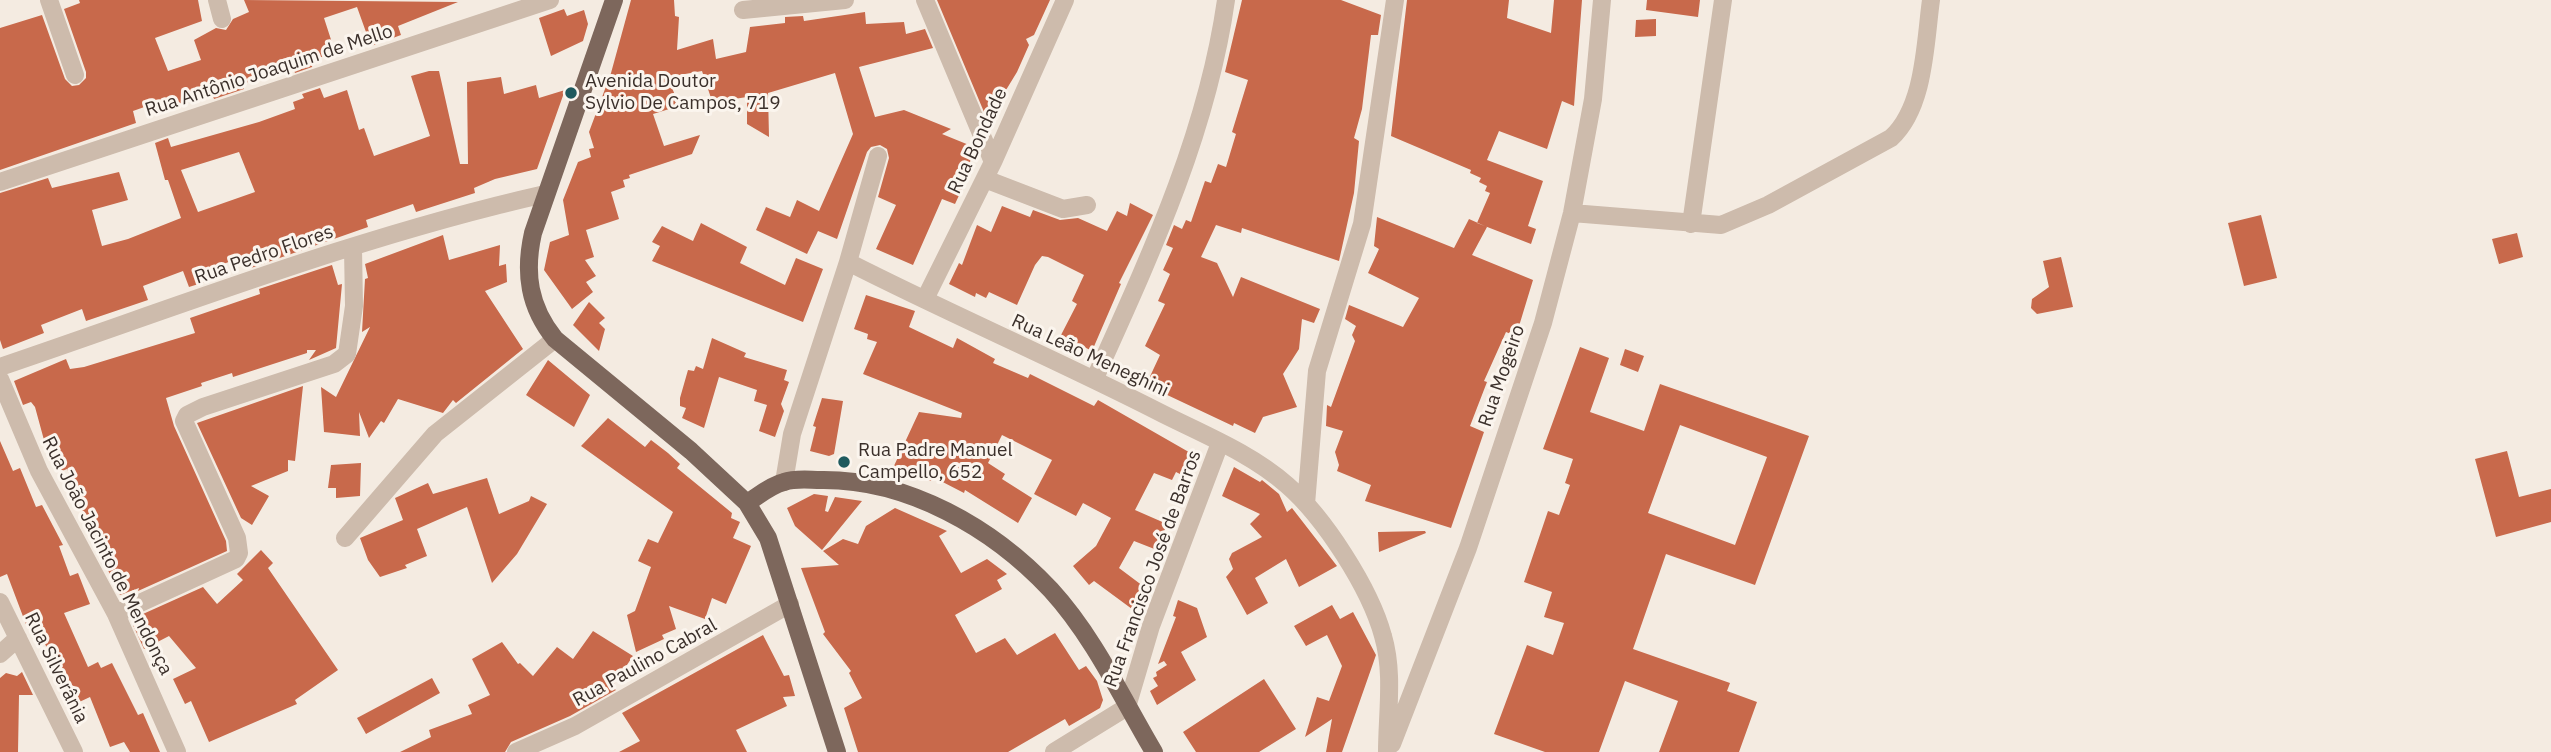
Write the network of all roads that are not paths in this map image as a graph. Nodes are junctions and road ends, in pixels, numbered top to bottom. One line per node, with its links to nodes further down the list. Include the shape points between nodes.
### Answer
1 (49, 0): 15 (street)
2 (218, 0): 14 (street)
3 (550, 0): 19 (street, Rua Antônio Joaquim de Mello)
4 (614, 0): 20 (main road)
5 (845, 0): 13 (street)
6 (925, 0): 17 (street)
7 (1065, 0): 17 (street, Rua Bondade)
8 (1226, 0): 30 (street, via 1214,72 1185,170)
9 (1395, 0): 34 (street, via 1363,224 1317,371)
10 (1602, 0): 22 (street, Rua Mogeiro, via 1593,99)
11 (1723, 0): 23 (street)
12 (1931, 0): 23 (street, via 1918,82 1901,128 1740,219 1721,225)
13 (743, 10)
14 (222, 19)
15 (75, 75)
16 (878, 156): 25 (street)
17 (993, 162): 18 (street, Rua Bondade)
18 (985, 179): 21 (street, via 1063,209); 26 (street, Rua Bondade)
19 (0, 182)
20 (545, 194): 24 (street, Rua Pedro Flores); 27 (main road, via 527,259 528,284 543,325)
21 (1087, 205)
22 (1572, 213): 23 (street); 48 (street, Rua Mogeiro, via 1543,323 1468,548)
23 (1691, 224)
24 (354, 248): 28 (street, Rua Pedro Flores); 38 (street, via 354,306 347,354 334,364 203,407 184,421 237,538 239,553 231,563)
25 (848, 262): 26 (street, Rua Leão Meneghini); 32 (street, via 792,434)
26 (925, 299): 30 (street, Rua Leão Meneghini)
27 (555, 339): 33 (main road); 35 (street, via 435,434)
28 (0, 367)
29 (0, 379): 38 (street, Rua João Jacinto de Mendonça, via 38,471)
30 (1095, 379): 31 (street, Rua Leão Meneghini)
31 (1220, 443): 34 (street, Rua Leão Meneghini, via 1270,471); 41 (street, Rua Francisco José de Barros, via 1151,626)
32 (784, 482): 33 (main road); 41 (main road, via 830,480 888,489 942,508 974,528 1017,558 1051,590 1079,624)
33 (747, 503): 37 (main road, via 768,538)
34 (1306, 504): 48 (street, Rua Leão Meneghini, via 1353,573 1384,637 1389,677)
35 (345, 538)
36 (0, 602): 39 (street, Rua Silverânia)
37 (790, 604): 44 (street, Rua Paulino Cabral, via 575,726); 45 (main road)
38 (116, 614): 43 (street, Rua João Jacinto de Mendonça)
39 (18, 638): 40 (street); 42 (street, Rua Silverânia)
40 (0, 654)
41 (1127, 707): 46 (street, Rua Francisco José de Barros); 47 (main road)
42 (74, 752)
43 (177, 752)
44 (516, 752)
45 (837, 752)
46 (1054, 752)
47 (1154, 752)
48 (1388, 752)

